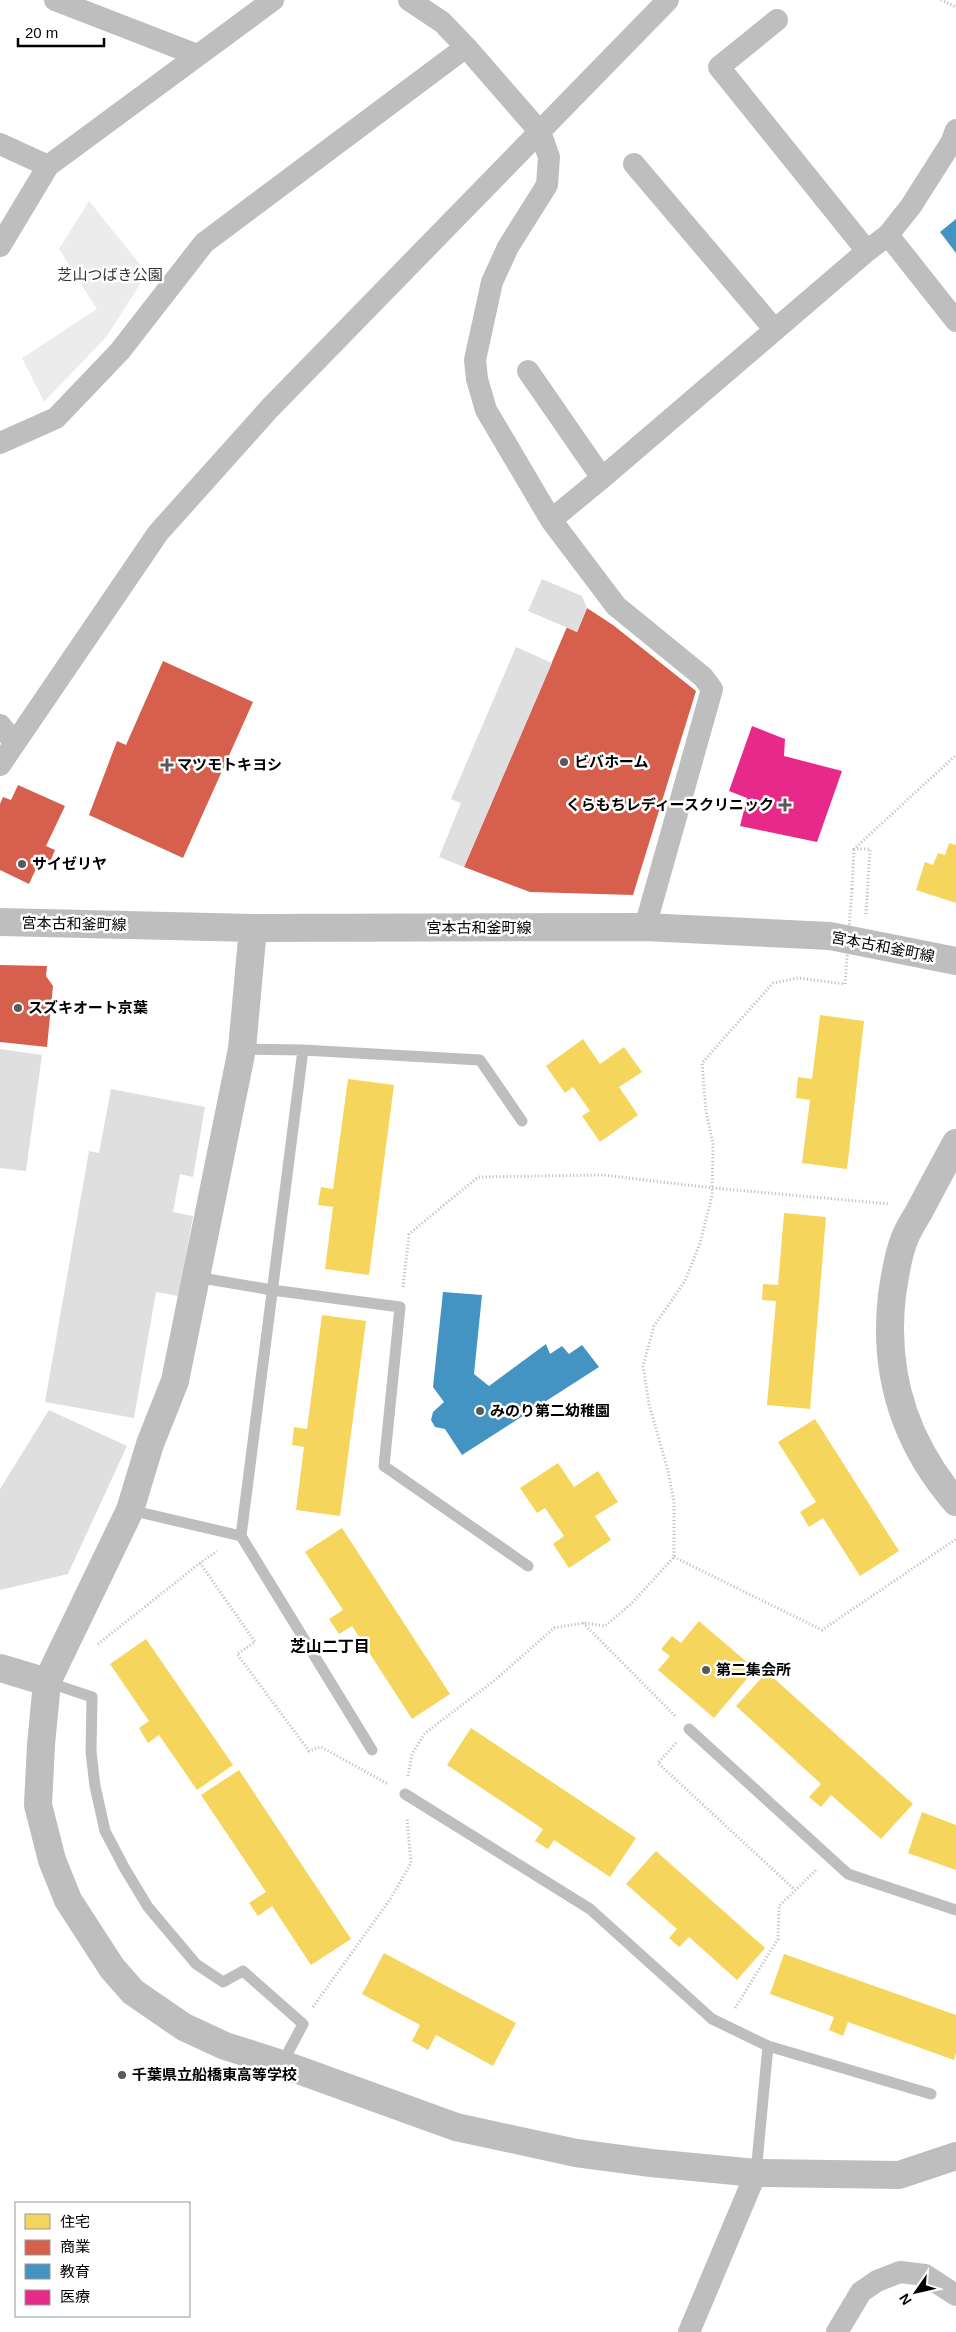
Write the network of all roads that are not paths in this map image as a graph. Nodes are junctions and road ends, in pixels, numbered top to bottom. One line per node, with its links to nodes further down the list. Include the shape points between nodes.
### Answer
1 (55, 0): 7 (street)
2 (273, 0): 7 (street)
3 (409, 0): 6 (street, via 442,22)
4 (668, 0): 9 (street)
5 (776, 20): 15 (street, via 718,67)
6 (466, 47): 9 (street); 19 (street, via 204,243 120,351 56,418)
7 (196, 55): 12 (street)
8 (956, 130): 13 (street, via 911,206)
9 (540, 132): 21 (street, via 549,157 547,185 508,248 492,282 475,360 486,410); 23 (street, via 270,408 158,534)
10 (0, 144): 12 (street)
11 (634, 164): 17 (street)
12 (48, 166): 14 (street)
13 (888, 235): 15 (street); 16 (street)
14 (0, 246)
15 (867, 251): 17 (street)
16 (956, 321)
17 (775, 330): 20 (street)
18 (528, 371): 20 (street)
19 (0, 443)
20 (602, 478): 21 (street)
21 (551, 520): 26 (street, via 616,606 703,677 712,690)
22 (0, 724): 23 (street)
23 (14, 743): 24 (street)
24 (0, 765)
25 (0, 922): 27 (street, 宮本古和釜町線)
26 (646, 927): 27 (street, 宮本古和釜町線); 28 (street, 宮本古和釜町線, via 830,936)
27 (253, 928): 29 (street)
28 (956, 961)
29 (242, 1049): 30 (lane); 33 (street)
30 (303, 1050): 31 (lane, via 480,1060); 34 (lane)
31 (522, 1121)
32 (956, 1143): 35 (street, via 904,1238 896,1269 889,1326 890,1356 903,1412 925,1460)
33 (196, 1277): 34 (lane); 36 (street, via 175,1381 150,1444)
34 (272, 1290): 37 (lane); 38 (lane, via 400,1307 384,1466)
35 (956, 1502)
36 (130, 1510): 37 (lane); 40 (street)
37 (241, 1536): 42 (lane)
38 (528, 1566)
39 (0, 1668): 40 (street)
40 (47, 1682): 46 (street, via 38,1805 52,1860 68,1900 112,1968 133,1992 184,2027 225,2046); 46 (lane, via 92,1697 91,1752 105,1831 148,1907 196,1964 223,1982 243,1971 303,2024)
41 (689, 1730): 44 (lane, via 848,1874)
42 (372, 1750)
43 (405, 1794): 45 (lane, via 590,1910 712,2019)
44 (956, 1910)
45 (768, 2046): 47 (lane); 49 (lane)
46 (282, 2064): 49 (street, via 456,2127 499,2138 594,2156)
47 (931, 2094)
48 (956, 2156): 49 (street, via 899,2175)
49 (756, 2173): 51 (street)
50 (956, 2295): 52 (street, via 925,2275 900,2272 877,2280 861,2292)
51 (689, 2332)
52 (837, 2332)

